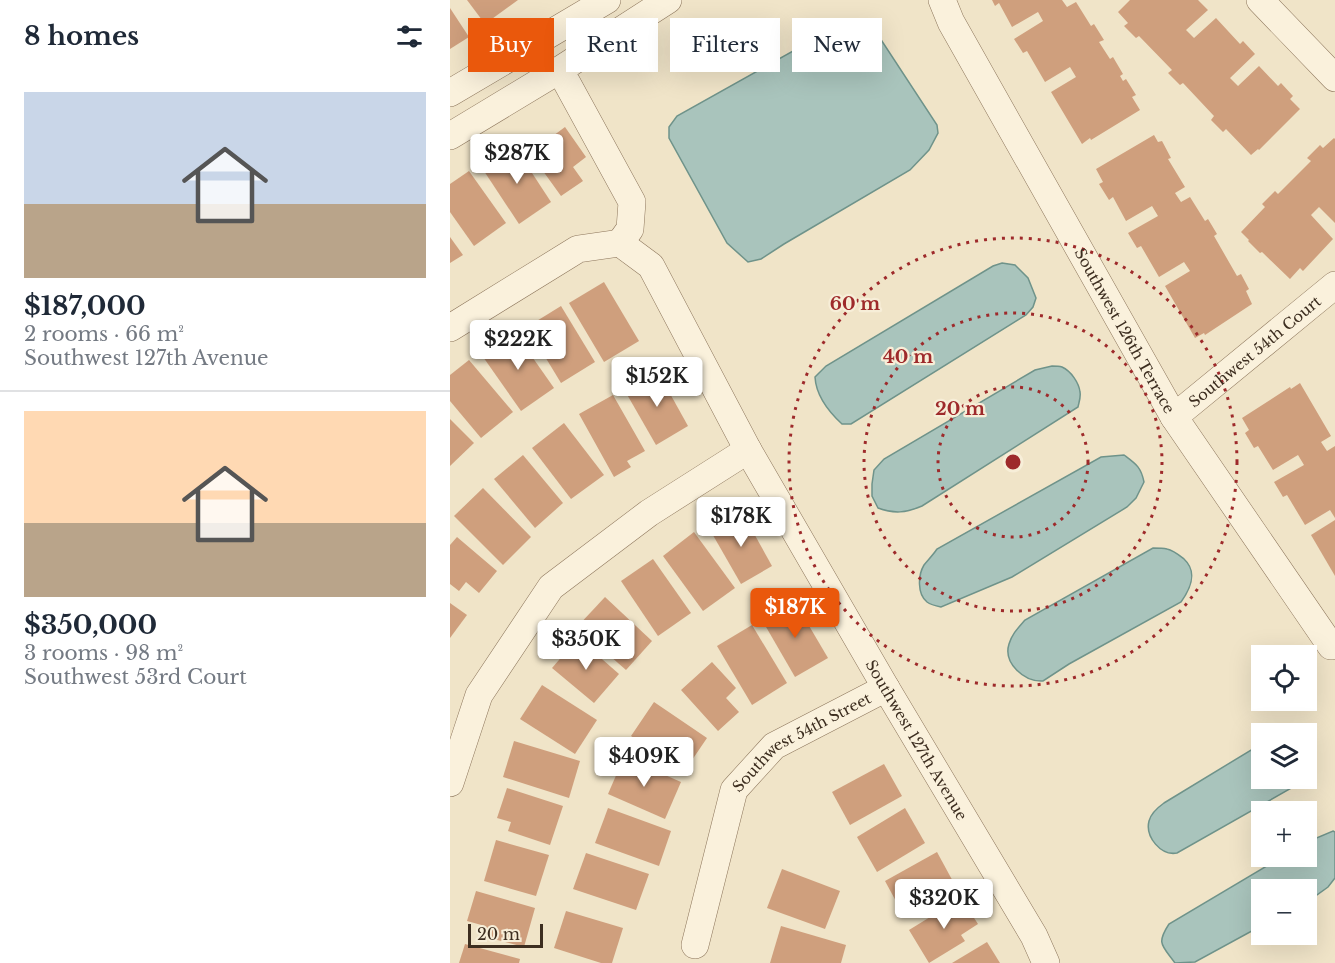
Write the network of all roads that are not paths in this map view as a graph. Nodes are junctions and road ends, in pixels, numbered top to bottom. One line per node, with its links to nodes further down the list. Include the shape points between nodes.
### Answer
1 (607, 0): 7 (street)
2 (668, 0): 8 (street)
3 (942, 0): 12 (street, Southwest 126th Terrace)
4 (1276, 6): 5 (street)
5 (1335, 78)
6 (567, 83): 9 (street, via 632,202 630,229)
7 (450, 93)
8 (450, 136)
9 (620, 243): 11 (street, via 578,249); 13 (street, Southwest 127th Avenue, via 651,266)
10 (1335, 285): 12 (street, Southwest 54th Court)
11 (450, 328)
12 (1174, 417): 14 (street, Southwest 126th Terrace)
13 (748, 450): 15 (street, Southwest 127th Avenue); 16 (street, via 648,513 551,587 479,695)
14 (1333, 645)
15 (886, 688): 17 (street, Southwest 54th Street, via 774,746 734,790); 18 (street, Southwest 127th Avenue, via 1034,936)
16 (450, 783)
17 (695, 945)
18 (1046, 963)

